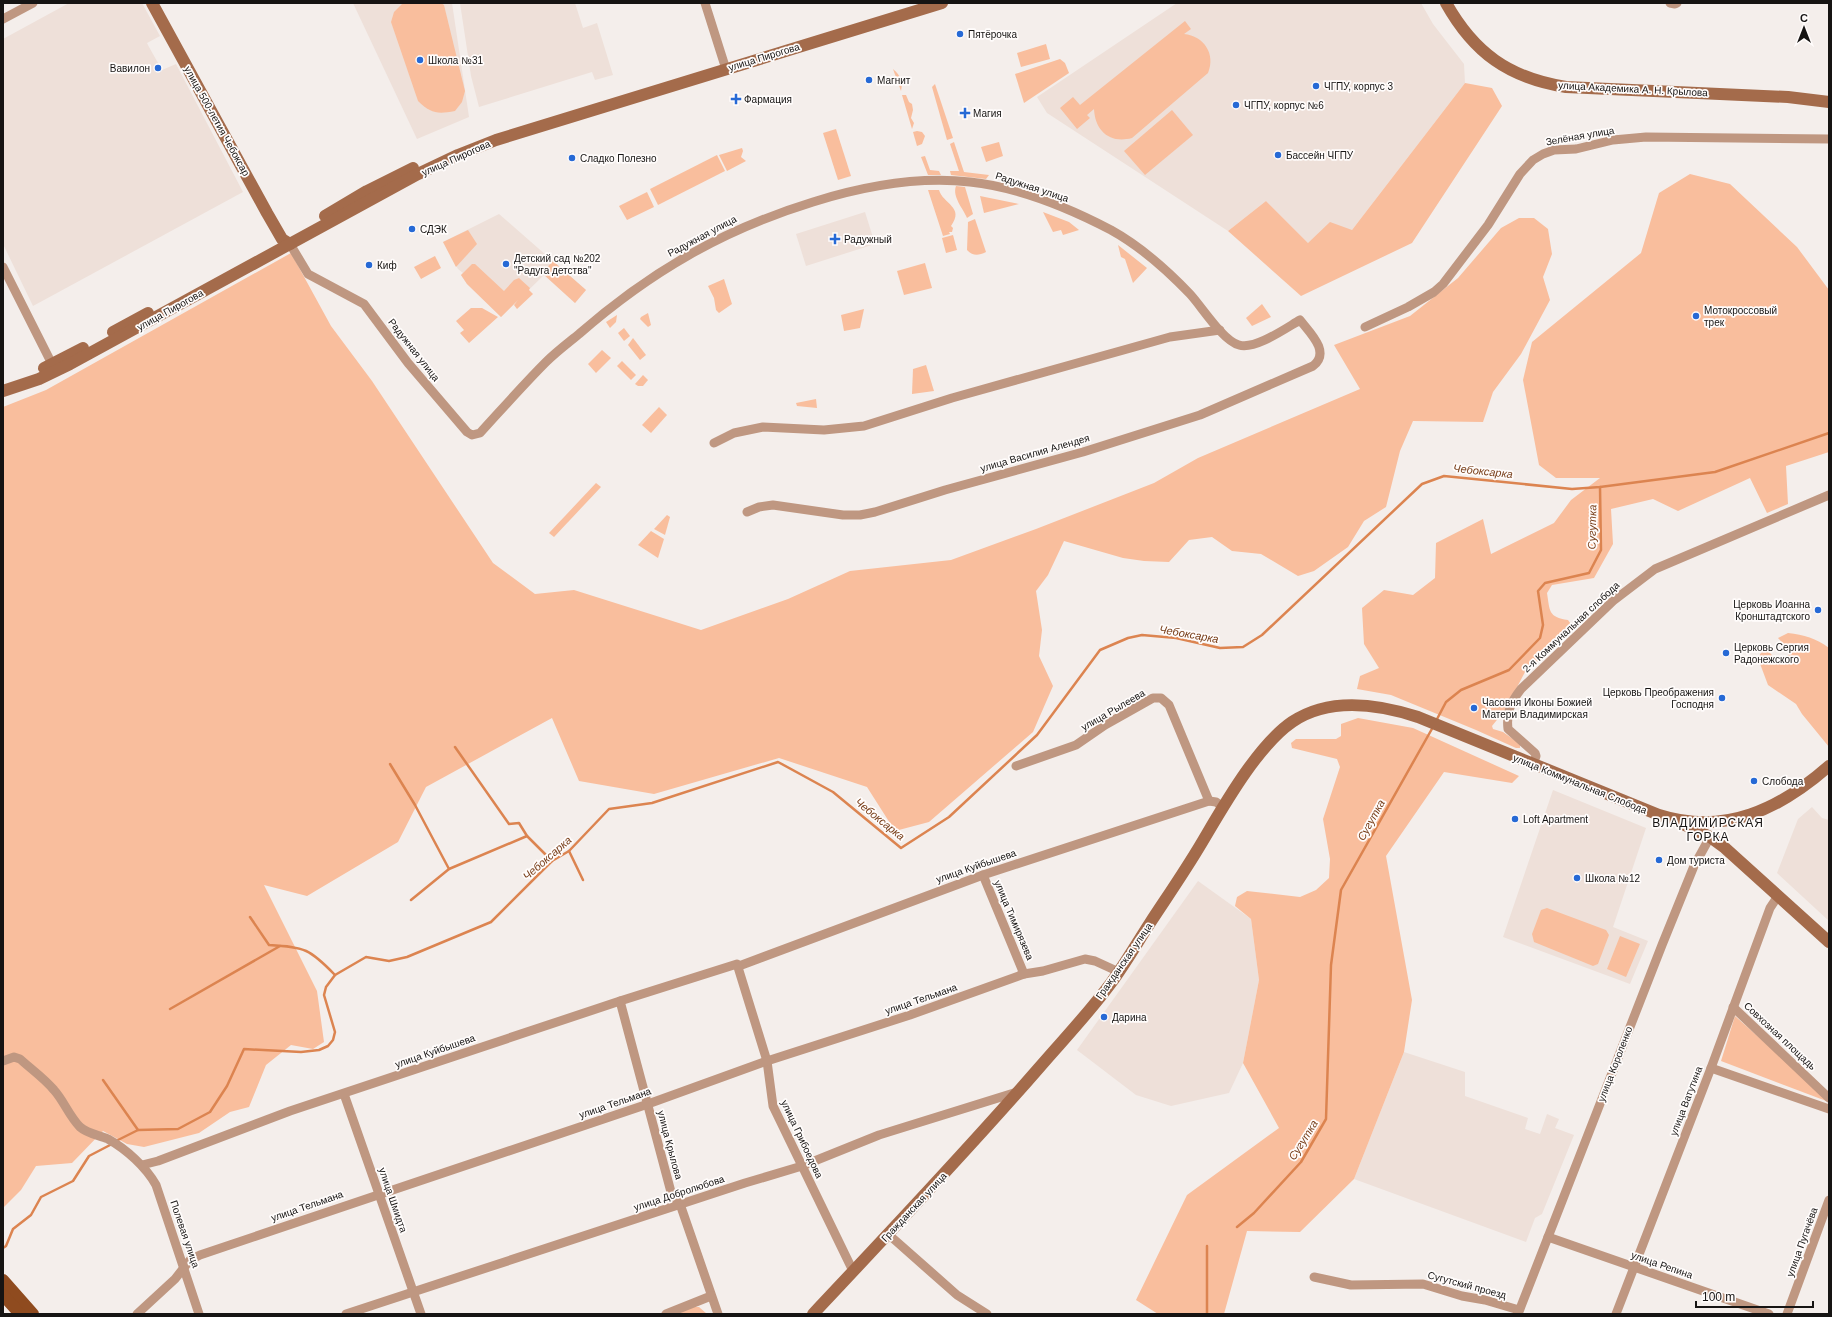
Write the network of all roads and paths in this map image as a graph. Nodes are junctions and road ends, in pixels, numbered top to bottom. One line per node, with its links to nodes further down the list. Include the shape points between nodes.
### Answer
1 (33, 3): 10 (street)
2 (152, 3): 11 (main road, улица 500-летия Чебоксар)
3 (159, 3): 11 (main road, улица 500-летия Чебоксар)
4 (705, 3): 12 (street)
5 (942, 3): 9 (main road, улица Пирогова)
6 (1446, 3): 13 (main road, улица Академика А. Н. Крылова, via 1471,41 1486,54 1505,67 1542,83 1566,87 1788,97)
7 (1670, 3): 8 (street)
8 (1677, 3)
9 (923, 5): 12 (main road, улица Пирогова)
10 (3, 19)
11 (165, 20): 15 (main road, улица 500-летия Чебоксар)
12 (725, 66): 15 (main road, улица Пирогова, via 457,151 367,191)
13 (1829, 102)
14 (1829, 139): 17 (street, Зелёная улица, via 1646,137 1613,140 1543,154 1533,160 1520,174 1488,226 1443,284 1408,307)
15 (287, 240): 18 (street, Радужная улица, via 308,274 364,304 408,363 472,435 480,433 546,361 613,304 659,272 745,226 816,201 877,185 922,180 969,182 1016,192 1070,211 1113,231 1162,267); 19 (main road, улица Пирогова)
16 (3, 267): 19 (street)
17 (1365, 327)
18 (1220, 330): 23 (street, via 1170,337 859,427 824,430 762,427 742,431); 25 (street, улица Василия Алендея, via 1230,341 1246,346 1255,344 1300,320 1320,347 1320,356 1313,366 1200,415 875,512 843,515 773,505)
19 (54, 368): 20 (main road, улица Пирогова)
20 (37, 375): 21 (main road, улица Пирогова); 22 (main road, улица Пирогова)
21 (3, 382)
22 (3, 391)
23 (714, 443)
24 (1829, 495): 27 (street, 2-я Коммунальная слобода, via 1655,569 1613,601 1520,689 1512,701 1508,712 1508,729 1535,753)
25 (746, 512)
26 (1418, 716): 27 (main road, улица Коммунальная Слобода); 31 (main road, Гражданская улица, via 1378,707 1352,706 1325,709 1294,720 1280,730 1264,748)
27 (1534, 765): 32 (main road, улица Коммунальная Слобода)
28 (1016, 766): 30 (street, улица Рылеева, via 1076,745 1153,698 1160,698 1169,704)
29 (1829, 766): 33 (main road, улица Коммунальная Слобода, via 1778,803 1751,815)
30 (1209, 801): 31 (street); 35 (street, улица Куйбышева)
31 (1223, 807): 39 (main road, Гражданская улица)
32 (1673, 820): 33 (main road, улица Коммунальная Слобода, via 1701,823); 34 (main road)
33 (1726, 821): 34 (main road, улица Короленко)
34 (1710, 837): 36 (main road); 57 (street, улица Короленко, via 1694,866)
35 (983, 875): 38 (street, улица Куйбышева); 40 (street, улица Тимирязева)
36 (1778, 896): 37 (main road); 42 (street, улица Ватутина, via 1770,908)
37 (1829, 942)
38 (738, 965): 41 (street, улица Куйбышева); 44 (street, улица Грибоедова)
39 (1119, 972): 40 (street, улица Тельмана, via 1095,960 1085,959); 46 (main road, Гражданская улица)
40 (1024, 974): 44 (street, улица Тельмана, via 910,1015)
41 (620, 1001): 47 (street, улица Куйбышева); 49 (street, улица Крылова)
42 (1733, 1007): 45 (street, улица Ватутина); 48 (street, Совхозная площадь)
43 (3, 1061): 51 (street, Полевая улица, via 14,1057 20,1059 54,1090 81,1128 111,1141)
44 (767, 1061): 49 (street, улица Тельмана); 52 (street, улица Грибоедова, via 773,1106)
45 (1711, 1068): 50 (street); 59 (street, улица Ватутина)
46 (1019, 1092): 52 (street, улица Добролюбова, via 879,1135); 56 (main road, Гражданская улица)
47 (344, 1094): 51 (street, улица Куйбышева); 53 (street, улица Шмидта)
48 (1829, 1098)
49 (648, 1104): 53 (street, улица Тельмана); 55 (street, улица Крылова, via 671,1192)
50 (1829, 1109)
51 (142, 1165): 58 (street, Полевая улица, via 156,1185)
52 (802, 1166): 55 (street, улица Добролюбова); 60 (street, улица Грибоедова)
53 (379, 1193): 58 (street, улица Тельмана, via 200,1255); 63 (street, улица Шмидта)
54 (1829, 1200): 79 (street, улица Пугачёва)
55 (680, 1204): 63 (street, улица Добролюбова); 65 (street, улица Крылова)
56 (888, 1234): 60 (main road, Гражданская улица); 67 (street, via 957,1294)
57 (1548, 1237): 59 (street, улица Репина); 66 (street, улица Короленко)
58 (184, 1266): 70 (street, улица Тельмана, via 175,1279); 71 (street, Полевая улица)
59 (1633, 1266): 77 (street, улица Ватутина); 78 (street, улица Репина)
60 (853, 1271): 76 (main road, Гражданская улица)
61 (1314, 1277): 66 (street, Сугутский проезд, via 1351,1285 1423,1284)
62 (3, 1280): 69 (main road)
63 (413, 1291): 72 (street, улица Добролюбова); 73 (street, улица Шмидта)
64 (3, 1295): 68 (main road)
65 (711, 1296): 74 (street); 75 (street, улица Крылова)
66 (1519, 1312)
67 (984, 1313)
68 (20, 1314)
69 (33, 1314)
70 (137, 1314)
71 (199, 1314)
72 (346, 1314)
73 (421, 1314)
74 (666, 1314)
75 (718, 1314)
76 (813, 1314)
77 (1616, 1314)
78 (1769, 1314)
79 (1787, 1314)

